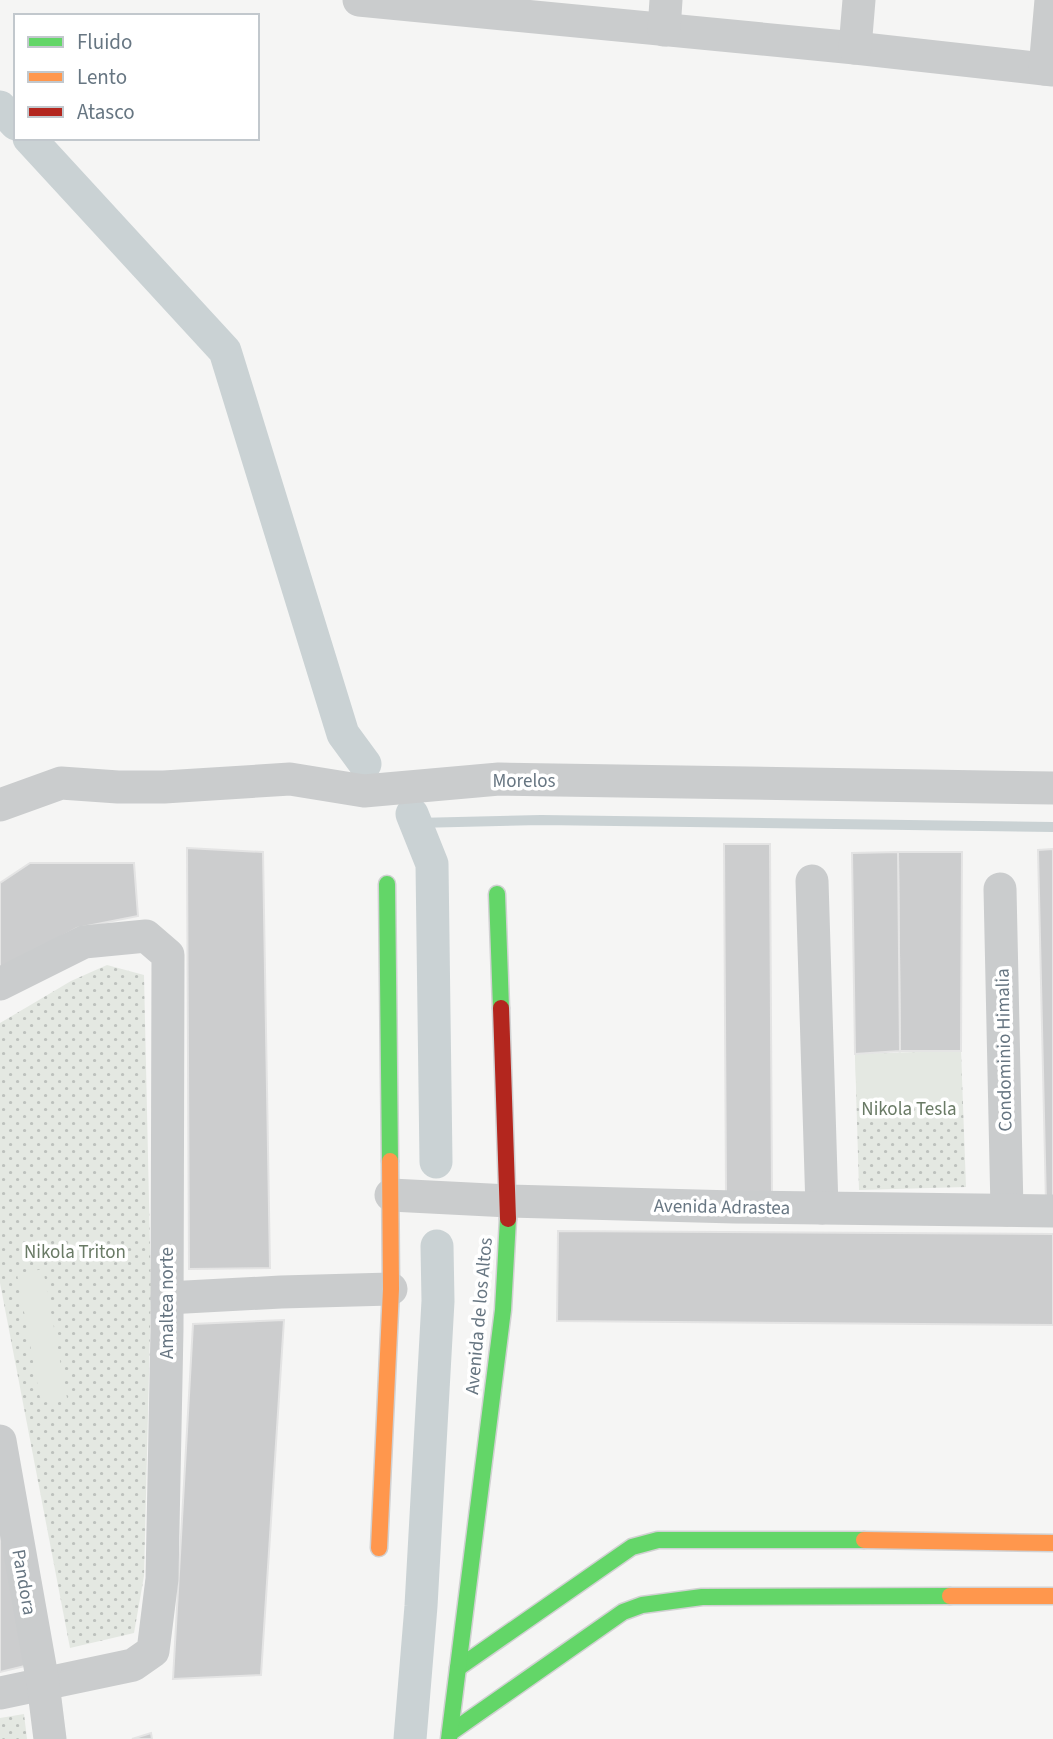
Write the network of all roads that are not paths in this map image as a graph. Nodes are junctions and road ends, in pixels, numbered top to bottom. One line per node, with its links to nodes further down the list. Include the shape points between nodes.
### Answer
1 (359, 0): 4 (street)
2 (859, 0): 6 (street)
3 (1051, 0): 7 (street)
4 (483, 6): 5 (street)
5 (665, 15): 6 (street)
6 (855, 48): 7 (street)
7 (1050, 71)
8 (1053, 789): 9 (street, Morelos, via 499,779 364,791 290,779 164,787 61,783)
9 (0, 805)
10 (812, 881): 17 (street)
11 (387, 884): 15 (street)
12 (1000, 889): 18 (street, Condominio Himalia)
13 (497, 894): 16 (street, Avenida de los Altos)
14 (0, 984): 21 (street, Amaltea norte, via 84,942 146,936 168,955)
15 (391, 1195): 16 (street, Avenida Adrastea); 20 (street)
16 (509, 1201): 17 (street, Avenida Adrastea); 26 (street, Avenida de los Altos, via 503,1310)
17 (822, 1208): 18 (street, Avenida Adrastea)
18 (1007, 1210): 19 (street, Avenida Adrastea)
19 (1053, 1211)
20 (391, 1289): 21 (street); 24 (street)
21 (167, 1298): 27 (street, Amaltea norte, via 162,1579 153,1651 133,1665)
22 (0, 1441): 27 (street, Pandora)
23 (1053, 1543): 26 (street, via 852,1545 658,1540 632,1546)
24 (379, 1548)
25 (1053, 1596): 29 (street, via 852,1591 702,1597 642,1605 623,1612)
26 (458, 1668): 29 (street, Avenida de los Altos)
27 (43, 1683): 28 (street); 30 (street, Pandora)
28 (0, 1693)
29 (450, 1736)
30 (50, 1739)

